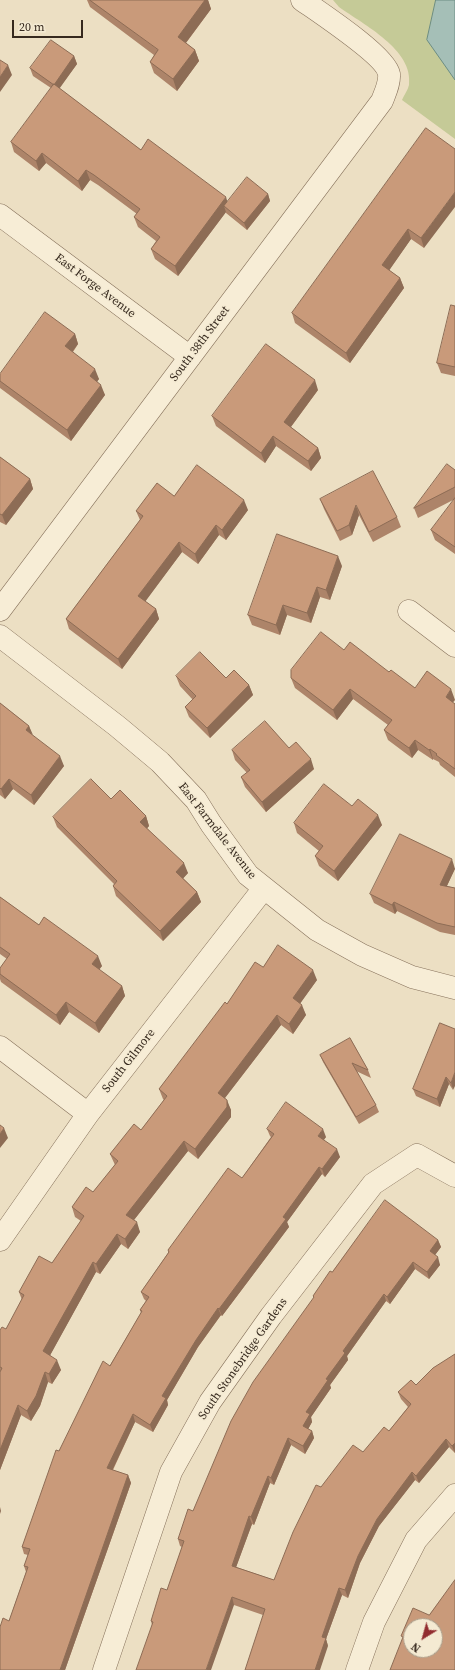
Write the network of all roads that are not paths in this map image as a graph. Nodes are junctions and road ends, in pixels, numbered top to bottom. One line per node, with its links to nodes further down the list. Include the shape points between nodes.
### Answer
1 (302, 0): 3 (street, South 38th Street, via 383,63 389,73 387,87 382,101)
2 (0, 215): 3 (street, East Forge Avenue)
3 (190, 358): 4 (street, South 38th Street)
4 (0, 610)
5 (408, 611): 7 (street)
6 (0, 636): 8 (street, East Farmdale Avenue, via 160,762 196,800 248,875)
7 (455, 646)
8 (264, 888): 9 (street, East Farmdale Avenue, via 317,930 362,954 412,977); 11 (street, South Gilmore)
9 (455, 988)
10 (0, 1047): 11 (street)
11 (88, 1114): 13 (street, South Gilmore)
12 (455, 1176): 15 (street, South Stonebridge Gardens, via 417,1155 373,1184 271,1316 210,1402 171,1472)
13 (0, 1240)
14 (455, 1495): 16 (street, via 416,1540 374,1622)
15 (104, 1670)
16 (357, 1670)

